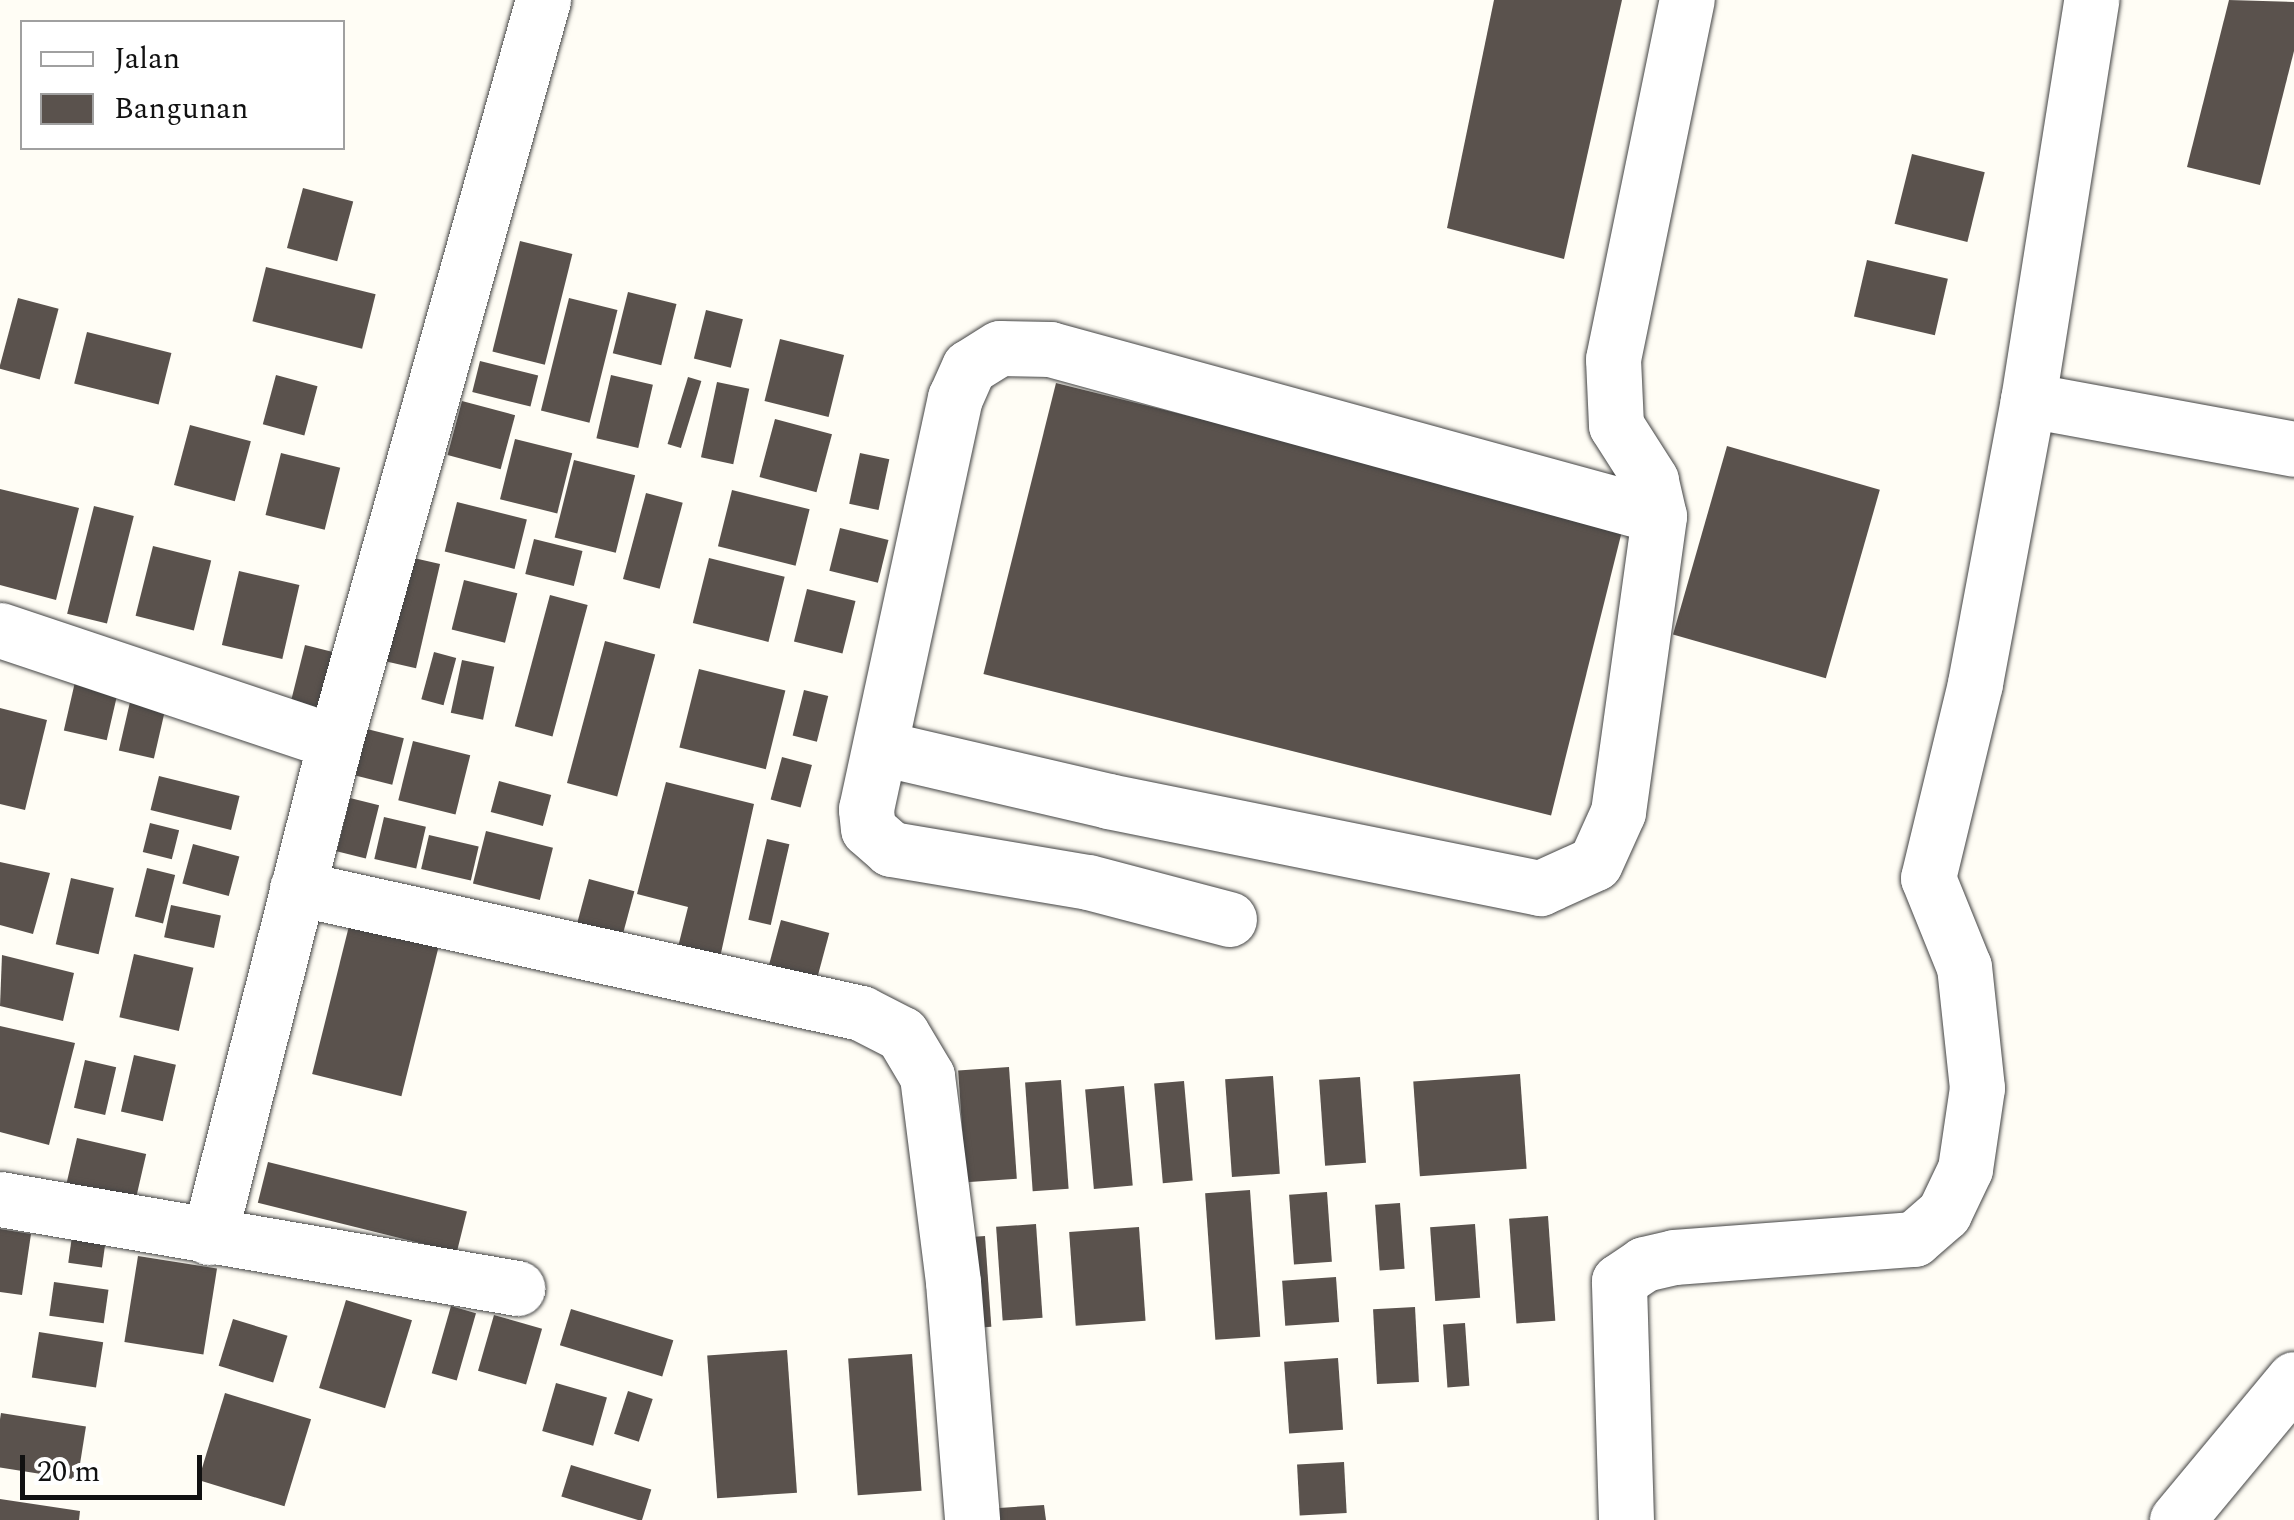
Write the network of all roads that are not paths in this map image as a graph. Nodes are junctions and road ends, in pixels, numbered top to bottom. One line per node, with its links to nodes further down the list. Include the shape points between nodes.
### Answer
1 (543, 0): 8 (street)
2 (1687, 0): 6 (street, via 1613,359 1616,425 1652,480)
3 (2092, 0): 4 (street)
4 (2028, 400): 5 (street); 19 (street, via 1975,684 1928,878 1964,967 1977,1088 1965,1169 1944,1213 1914,1239 1674,1257 1644,1264 1618,1282)
5 (2294, 450)
6 (1659, 516): 9 (street, via 1050,350 1000,348 969,367 955,398); 10 (street, via 1618,812 1595,864 1540,888)
7 (0, 630): 8 (street)
8 (335, 742): 12 (street)
9 (881, 748): 10 (street); 11 (street, via 867,819 868,829 891,849)
10 (1108, 801): 11 (street)
11 (1088, 882): 13 (street)
12 (297, 888): 15 (street); 18 (street, via 860,1014 902,1034 927,1076 954,1282)
13 (1229, 919)
14 (0, 1199): 15 (street)
15 (209, 1236): 16 (street)
16 (518, 1288)
17 (2294, 1379): 20 (street)
18 (972, 1520)
19 (1626, 1520)
20 (2177, 1520)

